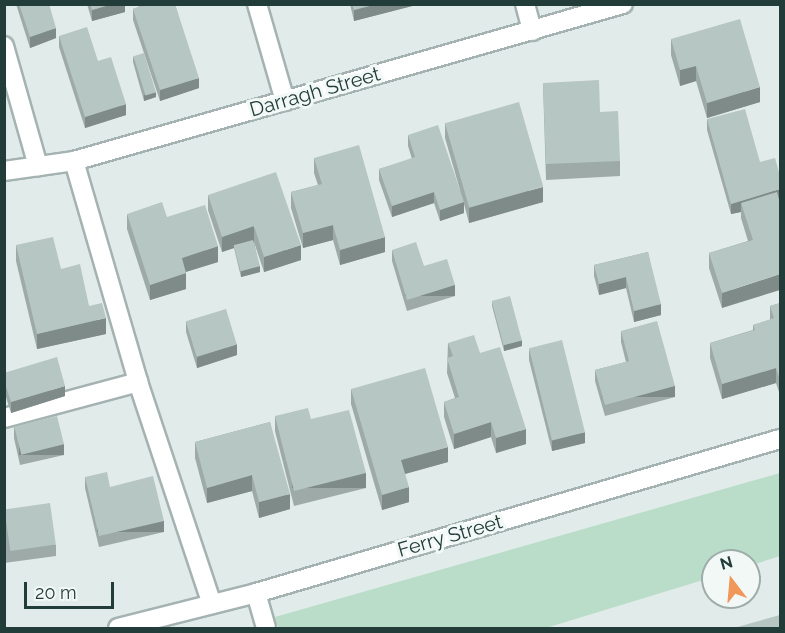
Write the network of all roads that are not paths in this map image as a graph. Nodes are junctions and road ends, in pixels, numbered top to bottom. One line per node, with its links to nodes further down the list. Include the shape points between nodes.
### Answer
1 (257, 4): 6 (street)
2 (525, 4): 4 (street)
3 (623, 4): 4 (street, Darragh Street)
4 (532, 31): 6 (street, Darragh Street)
5 (4, 46): 8 (street)
6 (285, 101): 7 (street, Darragh Street)
7 (74, 161): 8 (street, Darragh Street); 10 (street)
8 (38, 166): 9 (street, Darragh Street)
9 (4, 171)
10 (138, 382): 11 (street); 14 (street)
11 (4, 418)
12 (780, 439): 13 (street, Ferry Street)
13 (256, 593): 14 (street, Ferry Street); 16 (street)
14 (212, 604): 15 (street, Ferry Street)
15 (118, 628)
16 (266, 628)

